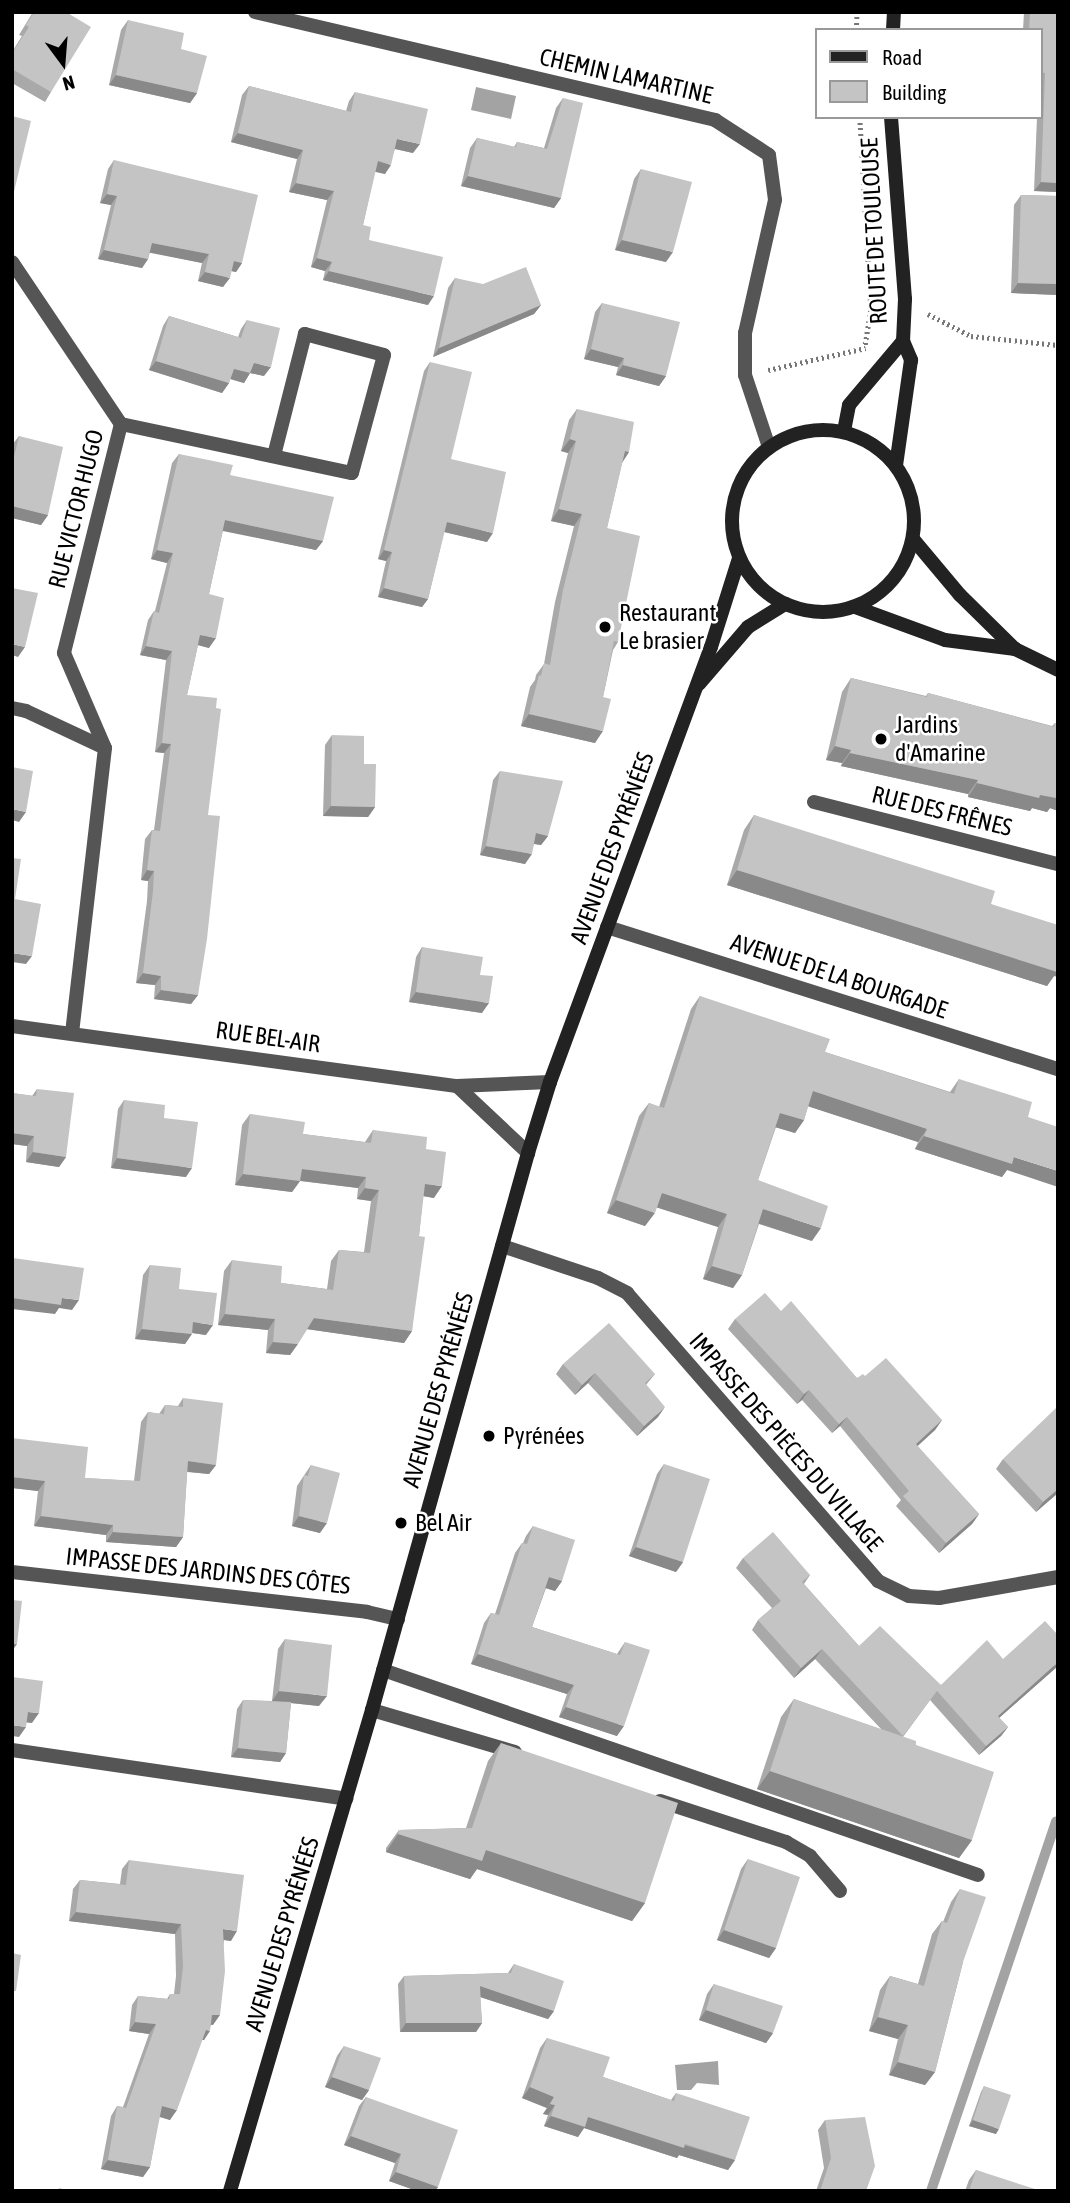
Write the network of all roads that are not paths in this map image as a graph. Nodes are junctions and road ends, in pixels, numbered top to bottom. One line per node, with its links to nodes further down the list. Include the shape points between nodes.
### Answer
1 (255, 12): 2 (street, CHEMIN LAMARTINE)
2 (311, 19): 8 (street, CHEMIN LAMARTINE, via 715,120 769,155 775,200 745,333 746,375)
3 (891, 119): 5 (main road, ROUTE DE TOULOUSE, via 905,299)
4 (12, 262): 6 (street, RUE VICTOR HUGO)
5 (903, 341): 7 (main road, via 849,405); 10 (main road, ROUTE DE TOULOUSE, via 911,360)
6 (121, 424): 9 (street); 19 (street, RUE VICTOR HUGO, via 64,653)
7 (844, 431): 8 (main road, via 812,429); 10 (main road, via 873,444)
8 (769, 447): 12 (main road, via 739,484 731,514)
9 (274, 456): 9 (street, via 305,334 384,355 352,473)
10 (897, 465): 11 (main road, via 914,507)
11 (913, 538): 14 (main road, via 903,565 883,590); 15 (main road, via 960,595)
12 (739, 558): 13 (main road, via 757,584); 17 (main road, AVENUE DES PYRÉNÉES)
13 (785, 604): 14 (main road, via 816,612); 17 (main road, AVENUE DES PYRÉNÉES, via 748,627)
14 (855, 607): 15 (main road, via 945,640)
15 (1015, 649): 16 (main road)
16 (1058, 670)
17 (694, 690): 22 (main road, AVENUE DES PYRÉNÉES)
18 (12, 708): 19 (street)
19 (105, 748): 24 (street)
20 (814, 802): 21 (street, RUE DES FRÊNES)
21 (1058, 864)
22 (607, 927): 25 (street, AVENUE DE LA BOURGADE); 26 (main road, AVENUE DES PYRÉNÉES)
23 (12, 1026): 24 (street, RUE BEL-AIR)
24 (72, 1032): 27 (street, RUE BEL-AIR)
25 (1058, 1069)
26 (550, 1082): 27 (street, RUE BEL-AIR); 28 (main road, AVENUE DES PYRÉNÉES)
27 (457, 1086): 28 (street)
28 (528, 1153): 29 (main road, AVENUE DES PYRÉNÉES)
29 (502, 1246): 31 (street, IMPASSE DES PIÈCES DU VILLAGE, via 598,1278 627,1293 877,1581 909,1596 939,1598); 32 (main road, AVENUE DES PYRÉNÉES)
30 (12, 1572): 32 (street, IMPASSE DES JARDINS DES CÔTES)
31 (1058, 1577)
32 (397, 1619): 33 (main road, AVENUE DES PYRÉNÉES)
33 (383, 1670): 34 (main road, AVENUE DES PYRÉNÉES); 39 (street)
34 (372, 1710): 36 (street); 38 (main road, AVENUE DES PYRÉNÉES)
35 (12, 1750): 38 (street)
36 (525, 1755)
37 (644, 1796): 40 (street, via 786,1842 810,1856)
38 (346, 1799): 41 (main road, AVENUE DES PYRÉNÉES)
39 (978, 1875)
40 (840, 1891)
41 (230, 2191)

